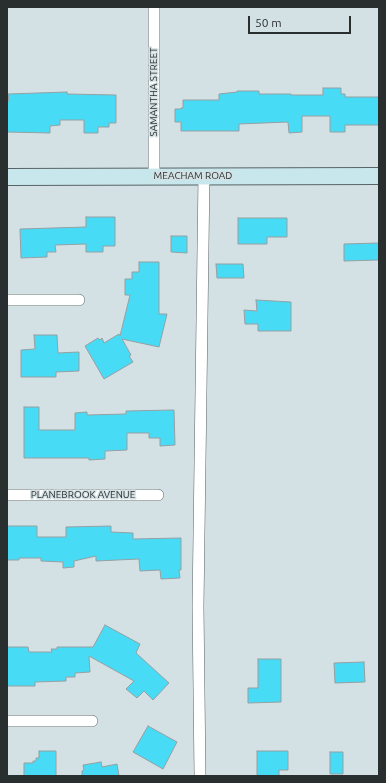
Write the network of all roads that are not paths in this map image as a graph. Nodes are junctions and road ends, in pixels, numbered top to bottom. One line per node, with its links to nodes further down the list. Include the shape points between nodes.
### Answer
1 (154, 7): 5 (street, SAMANTHA STREET)
2 (204, 176): 3 (street, MEACHAM ROAD); 5 (street, MEACHAM ROAD); 12 (street, via 198,606)
3 (379, 176)
4 (7, 177): 5 (street, MEACHAM ROAD)
5 (154, 177)
6 (7, 300): 7 (street)
7 (79, 300)
8 (7, 495): 9 (street, PLANEBROOK AVENUE)
9 (158, 495)
10 (7, 721): 11 (street)
11 (92, 721)
12 (200, 776)

